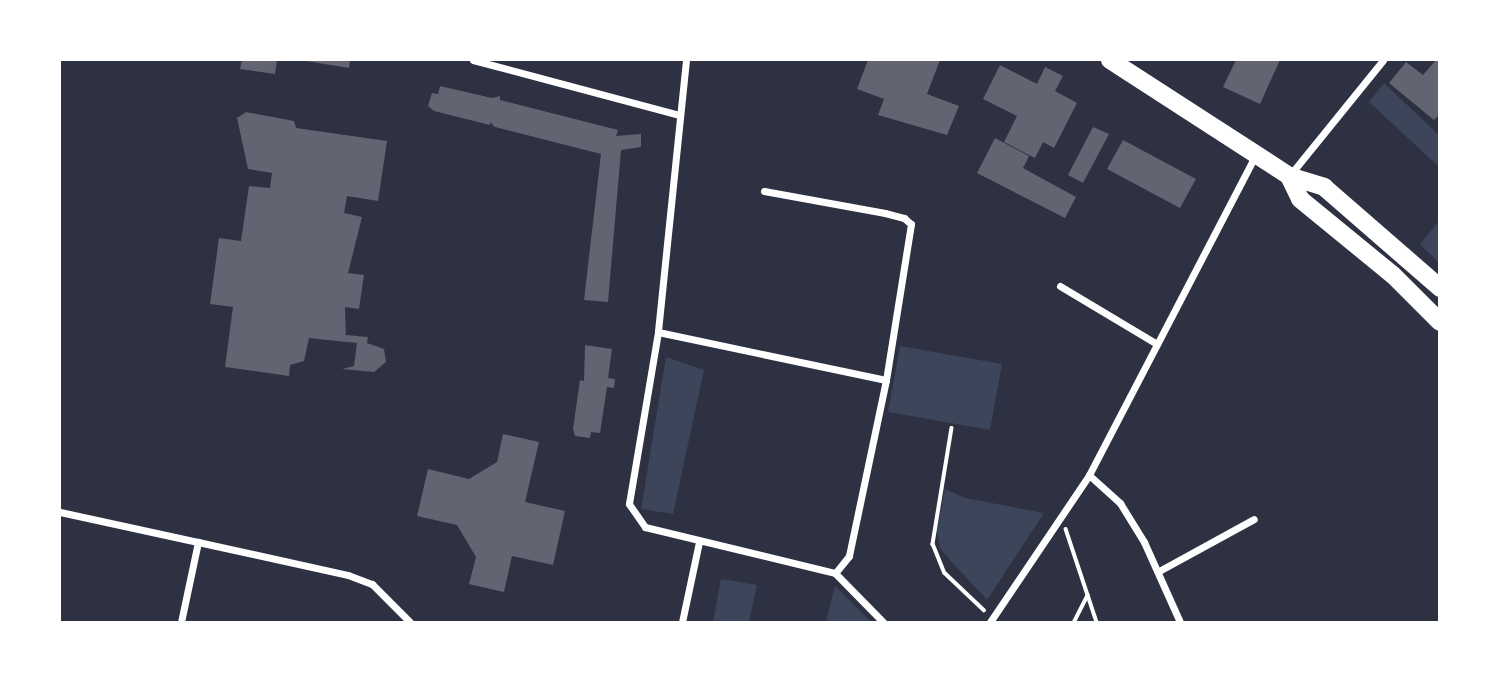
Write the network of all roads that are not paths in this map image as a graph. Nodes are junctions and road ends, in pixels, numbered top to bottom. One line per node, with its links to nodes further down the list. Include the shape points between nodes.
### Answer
1 (473, 60): 5 (street)
2 (686, 60): 5 (street)
3 (1110, 60): 6 (highway)
4 (1383, 60): 7 (street)
5 (680, 116): 12 (street)
6 (1256, 152): 7 (highway); 13 (street)
7 (1289, 176): 10 (highway, via 1324,187); 11 (highway, via 1300,199 1393,275)
8 (764, 191): 14 (street, via 885,213 911,224)
9 (1060, 286): 13 (street)
10 (1440, 288)
11 (1440, 322)
12 (658, 332): 14 (street); 19 (street, via 629,504 645,527)
13 (1157, 344): 15 (street)
14 (886, 380): 21 (street, via 849,556)
15 (1089, 475): 20 (street, via 1120,503); 22 (street)
16 (60, 512): 18 (street)
17 (1254, 519): 20 (street)
18 (198, 542): 23 (street); 24 (street, via 372,584)
19 (698, 542): 21 (street); 25 (street)
20 (1159, 571): 27 (street)
21 (835, 573): 26 (street)
22 (992, 620)
23 (181, 622)
24 (410, 622)
25 (682, 622)
26 (883, 622)
27 (1180, 622)

